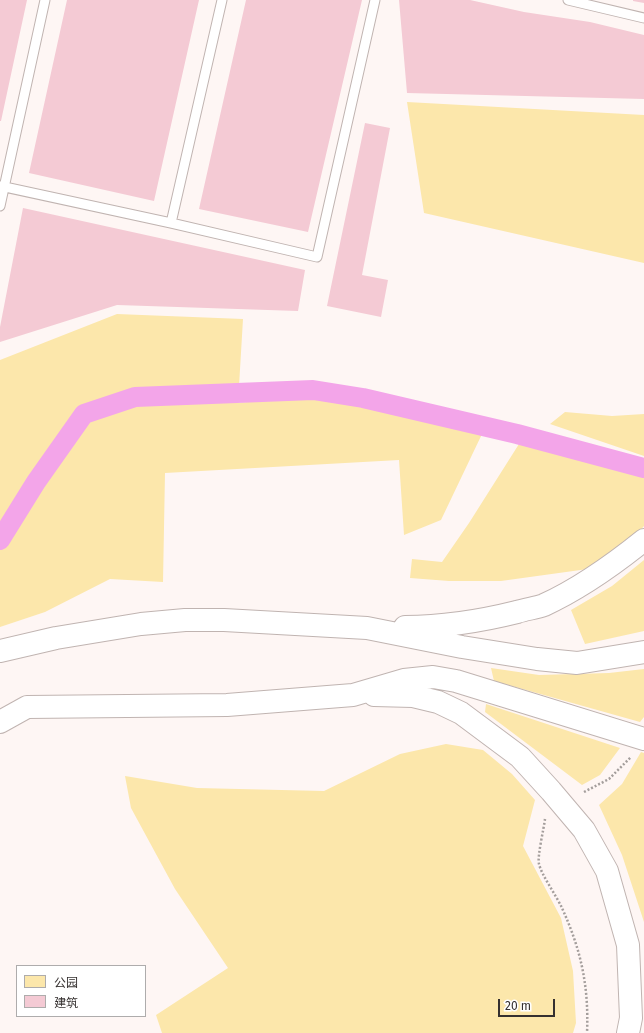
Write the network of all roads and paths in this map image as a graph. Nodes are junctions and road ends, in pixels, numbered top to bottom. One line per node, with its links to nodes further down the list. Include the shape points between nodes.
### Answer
1 (45, 0): 6 (lane)
2 (222, 0): 8 (lane)
3 (375, 0): 8 (lane, via 317,257)
4 (568, 0): 5 (lane)
5 (644, 18)
6 (2, 187): 7 (lane); 8 (lane)
7 (0, 206)
8 (171, 223)
9 (644, 540): 10 (highway, via 613,565 542,606 493,618 427,627)
10 (367, 628): 11 (highway, via 185,620 141,624 56,638); 12 (highway, via 462,647 577,663)
11 (0, 651)
12 (644, 652)
13 (353, 695): 15 (highway, via 227,705); 17 (highway, via 404,680 433,677 456,681 560,713); 21 (highway, via 413,696 438,702 461,713 520,757 584,830 607,871 628,945 631,1018)
14 (0, 703): 15 (highway)
15 (27, 707): 16 (highway)
16 (0, 722)
17 (639, 746): 18 (path, via 609,779)
18 (584, 792)
19 (545, 819): 20 (path, via 538,864 562,906 578,944 586,978)
20 (586, 1033)
21 (628, 1033)

